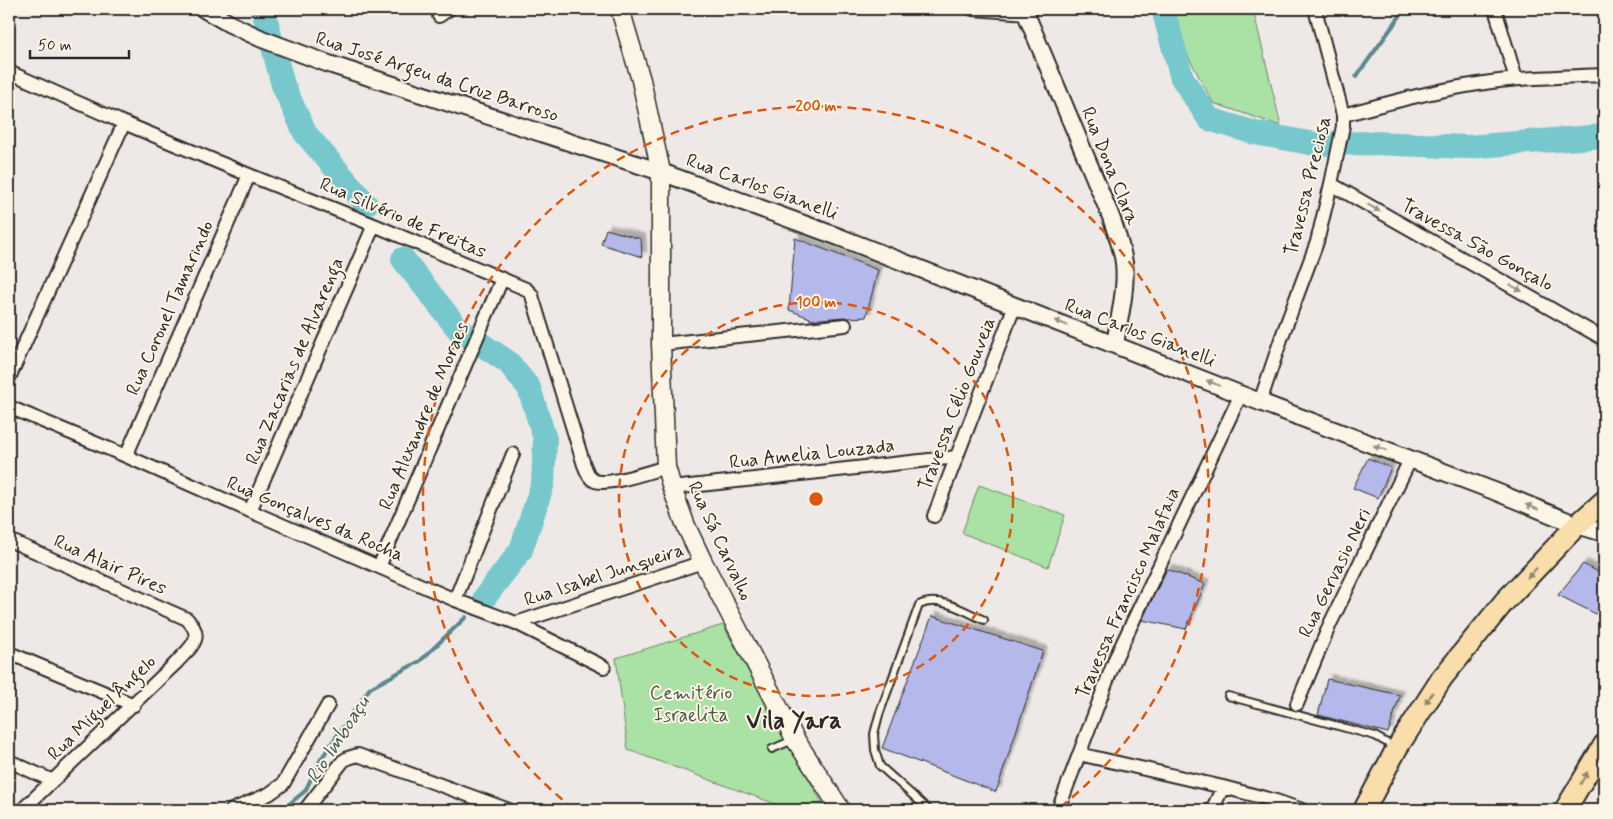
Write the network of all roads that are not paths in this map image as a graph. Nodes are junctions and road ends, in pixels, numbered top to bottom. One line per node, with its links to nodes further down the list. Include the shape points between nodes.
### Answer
1 (204, 9): 12 (street, Rua José Argeu da Cruz Barroso, via 286,48)
2 (620, 9): 12 (main road, Rua Sá Carvalho, via 641,80)
3 (973, 9): 6 (street)
4 (1315, 9): 10 (street)
5 (1496, 9): 9 (street)
6 (1025, 11): 21 (street, Rua Dona Clara, via 1111,217 1121,249 1124,283)
7 (9, 72): 11 (street, Rua Silvério de Freitas)
8 (1604, 75): 9 (street, Travessa Preciosa)
9 (1516, 79): 10 (street, Travessa Preciosa, via 1420,95)
10 (1343, 120): 14 (street, Travessa Preciosa)
11 (124, 123): 13 (street, Rua Silvério de Freitas); 22 (street)
12 (661, 172): 17 (street, Rua Carlos Gianelli); 20 (main road, Rua Sá Carvalho)
13 (248, 175): 15 (street, Rua Silvério de Freitas); 27 (street, Rua Coronel Tamarindo)
14 (1331, 184): 19 (street, Travessa São Gonçalo, one-way to 19); 24 (street, Travessa Preciosa, via 1317,242)
15 (374, 225): 16 (street, Rua Silvério de Freitas); 33 (street, Rua Zacarias de Alvarenga)
16 (502, 279): 30 (street, Rua Silvério de Freitas, via 532,295 588,476 596,481 611,481); 39 (street, Rua Alexandre de Moraes)
17 (1015, 305): 21 (street, Rua Carlos Gianelli, one-way to 17); 28 (street, Travessa Célio Gouveia)
18 (845, 325): 20 (street)
19 (1604, 339)
20 (661, 344): 30 (main road, Rua Sá Carvalho)
21 (1115, 344): 23 (street, Rua Carlos Gianelli, one-way to 21)
22 (9, 378)
23 (1241, 394): 24 (street, Rua Carlos Gianelli); 54 (street, Travessa Francisco Malafaia, via 1116,657)
24 (1260, 402): 29 (street, Rua Carlos Gianelli, one-way to 24)
25 (9, 407): 27 (street, Rua Gonçalves da Rocha)
26 (513, 454): 40 (street)
27 (126, 456): 33 (street, Rua Gonçalves da Rocha)
28 (957, 457): 31 (street, Rua Amelia Louzada); 34 (street, Travessa Célio Gouveia)
29 (1410, 460): 35 (street, Rua Carlos Gianelli, one-way to 29); 48 (street, Rua Gervasio Neri, via 1330,624)
30 (666, 467): 31 (main road, Rua Sá Carvalho)
31 (672, 488): 38 (main road, Rua Sá Carvalho)
32 (1604, 501): 35 (main road)
33 (250, 511): 39 (street, Rua Gonçalves da Rocha)
34 (934, 516)
35 (1577, 525): 36 (street, Rua Carlos Gianelli); 52 (main road, one-way to 52, via 1504,602 1442,678)
36 (1604, 533)
37 (9, 540): 43 (street, Rua Alair Pires, via 187,619)
38 (703, 562): 42 (street, Rua Isabel Junqueira); 50 (main road, Rua Sá Carvalho)
39 (379, 567): 40 (street, Rua Gonçalves da Rocha)
40 (455, 600): 42 (street, Rua Gonçalves da Rocha)
41 (984, 620): 63 (lane, via 943,602 918,605 879,715 874,734 880,766)
42 (516, 623): 45 (street, Rua Gonçalves da Rocha)
43 (194, 627): 47 (street, Rua Miguel Ângelo, via 197,634 194,643)
44 (9, 653): 47 (street)
45 (604, 667)
46 (1228, 696): 52 (lane, via 1375,736)
47 (134, 704): 56 (street, Rua Miguel Ângelo)
48 (1297, 704)
49 (328, 705): 59 (street, via 283,784 269,794)
50 (794, 739): 53 (lane); 62 (main road, Rua Sá Carvalho)
51 (1604, 745): 68 (main road, one-way to 51)
52 (1396, 748): 67 (main road)
53 (772, 749)
54 (1079, 754): 57 (street); 64 (street, Travessa Francisco Malafaia)
55 (9, 761): 56 (street)
56 (53, 781): 58 (street, Rua Miguel Ângelo)
57 (1223, 787): 65 (street); 66 (street)
58 (22, 810)
59 (232, 810)
60 (305, 810): 61 (street, via 343,761 358,756)
61 (509, 810)
62 (841, 810)
63 (929, 810)
64 (1058, 810)
65 (1212, 810)
66 (1302, 810)
67 (1364, 810)
68 (1565, 810)

